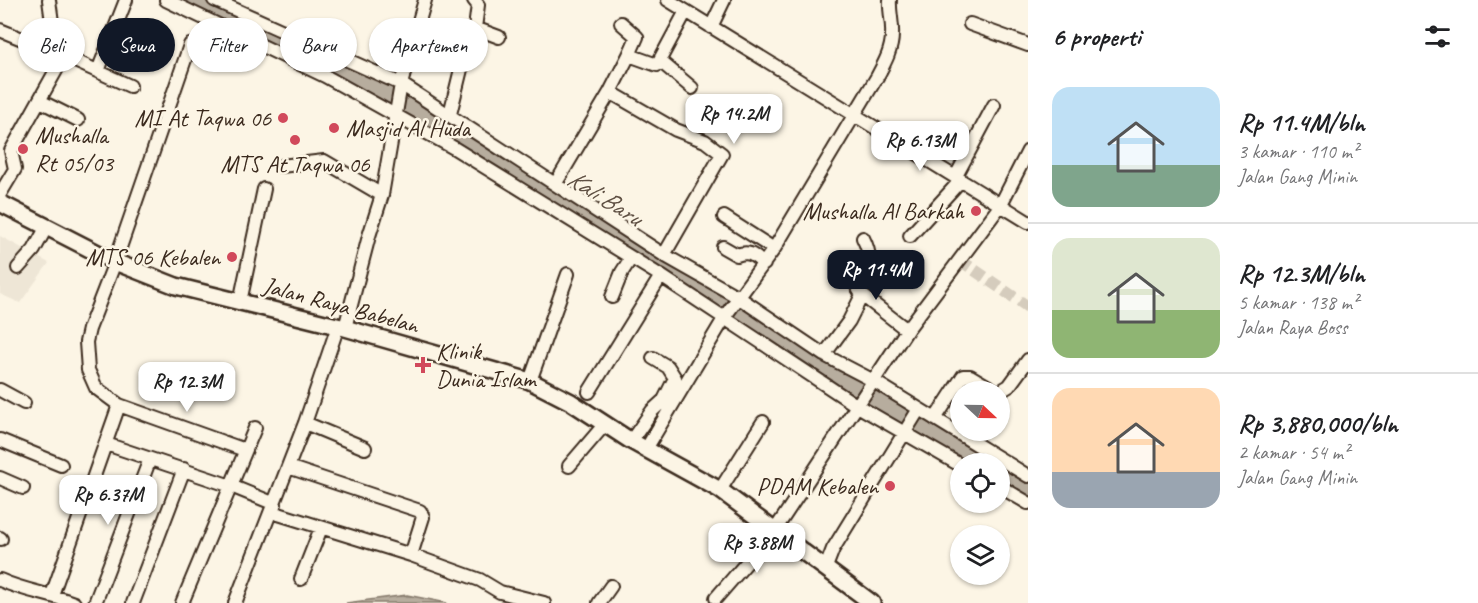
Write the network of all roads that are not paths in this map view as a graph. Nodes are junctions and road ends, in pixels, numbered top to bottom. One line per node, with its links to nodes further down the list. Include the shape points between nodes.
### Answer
1 (49, 0): 11 (street)
2 (126, 0): 12 (street)
3 (166, 0): 32 (street)
4 (214, 0): 28 (street)
5 (425, 0): 28 (street)
6 (474, 0): 18 (street, via 478,6 475,28)
7 (668, 0): 10 (street)
8 (724, 0): 15 (street)
9 (890, 0): 34 (street, via 890,49)
10 (686, 11): 15 (street); 22 (street)
11 (51, 18)
12 (119, 18)
13 (621, 23): 21 (street, via 637,37)
14 (970, 24): 19 (street)
15 (711, 27): 34 (street)
16 (0, 30): 17 (street)
17 (18, 37)
18 (499, 38)
19 (1028, 45)
20 (187, 54): 54 (street)
21 (629, 55): 22 (street, via 657,65); 29 (street)
22 (660, 61): 27 (street)
23 (55, 72): 30 (street)
24 (100, 72): 26 (street)
25 (460, 72): 33 (street)
26 (130, 86)
27 (692, 88)
28 (400, 89): 32 (street); 33 (street)
29 (610, 92): 39 (street); 52 (street, via 676,130 705,141 722,155)
30 (40, 101): 35 (street); 41 (street, via 11,151 15,169)
31 (994, 105): 38 (street)
32 (396, 110): 42 (street); 53 (street)
33 (450, 114): 39 (street)
34 (855, 115): 38 (street); 51 (street)
35 (78, 120)
36 (1028, 151): 44 (street)
37 (281, 166): 42 (street, via 324,161)
38 (958, 178): 44 (street); 48 (street)
39 (556, 183): 52 (street)
40 (264, 189): 61 (street)
41 (0, 194)
42 (382, 195): 63 (street)
43 (0, 203): 47 (main road, Jalan Raya Babelan)
44 (1000, 206): 46 (street); 64 (street)
45 (724, 217): 51 (street)
46 (1028, 222)
47 (46, 228): 54 (main road, Jalan Raya Babelan); 56 (street)
48 (910, 236)
49 (863, 238): 59 (street, via 870,253 856,285)
50 (723, 247): 55 (street, via 736,254 751,253)
51 (774, 249): 55 (street)
52 (664, 255): 62 (street)
53 (631, 258): 58 (street); 60 (street)
54 (115, 262): 61 (main road, Jalan Raya Babelan, via 176,285); 78 (street, via 89,329 86,355 93,384)
55 (764, 264): 62 (street)
56 (18, 268)
57 (568, 274): 68 (street)
58 (661, 276): 62 (street); 74 (street)
59 (862, 295): 64 (street); 65 (street)
60 (612, 297)
61 (240, 302): 63 (main road, Jalan Raya Babelan)
62 (731, 308): 65 (street); 77 (street); 90 (street)
63 (342, 327): 68 (main road, Jalan Raya Babelan); 82 (street)
64 (907, 330): 71 (street)
65 (824, 355): 71 (street)
66 (653, 358): 87 (street, via 668,367 675,378 664,400)
67 (1028, 360): 72 (street)
68 (530, 381): 83 (main road, Jalan Raya Babelan)
69 (960, 381): 70 (street, via 963,376)
70 (979, 381)
71 (870, 383): 77 (street); 79 (street)
72 (1010, 385)
73 (0, 390): 76 (street)
74 (589, 392)
75 (950, 396): 80 (street)
76 (24, 403)
77 (857, 403): 85 (street); 107 (street)
78 (119, 405): 88 (street); 91 (street)
79 (917, 412): 80 (street); 85 (street)
80 (935, 418): 98 (street)
81 (763, 422): 102 (street)
82 (305, 423): 89 (street); 96 (street)
83 (605, 424): 87 (main road, Jalan Raya Babelan); 95 (street)
84 (255, 428): 91 (street)
85 (905, 431): 93 (street); 109 (street)
86 (0, 440): 94 (street)
87 (631, 441): 90 (main road, Jalan Raya Babelan)
88 (106, 444): 92 (street); 113 (street)
89 (365, 447)
90 (646, 449): 102 (main road, Jalan Raya Babelan)
91 (245, 450): 100 (street)
92 (150, 459): 97 (street); 116 (street)
93 (950, 459)
94 (61, 465)
95 (569, 466)
96 (288, 467): 105 (street); 108 (street, via 420,511 423,517)
97 (184, 469): 100 (street); 117 (street)
98 (1028, 476)
99 (0, 478): 101 (street)
100 (231, 486): 105 (street); 118 (street)
101 (23, 488)
102 (720, 490): 107 (main road, Jalan Raya Babelan)
103 (1010, 492): 104 (street)
104 (1028, 503)
105 (273, 508): 106 (street); 119 (street)
106 (321, 528): 108 (street); 110 (street)
107 (775, 530): 109 (main road, Jalan Raya Babelan); 114 (street)
108 (411, 555): 120 (street, via 480,580 500,592)
109 (826, 567): 122 (main road, Jalan Raya Babelan)
110 (301, 579)
111 (0, 580): 113 (street)
112 (611, 586): 121 (street)
113 (43, 597): 115 (street)
114 (716, 598)
115 (74, 603)
116 (95, 603)
117 (133, 603)
118 (182, 603)
119 (235, 603)
120 (544, 603)
121 (599, 603)
122 (872, 603)

